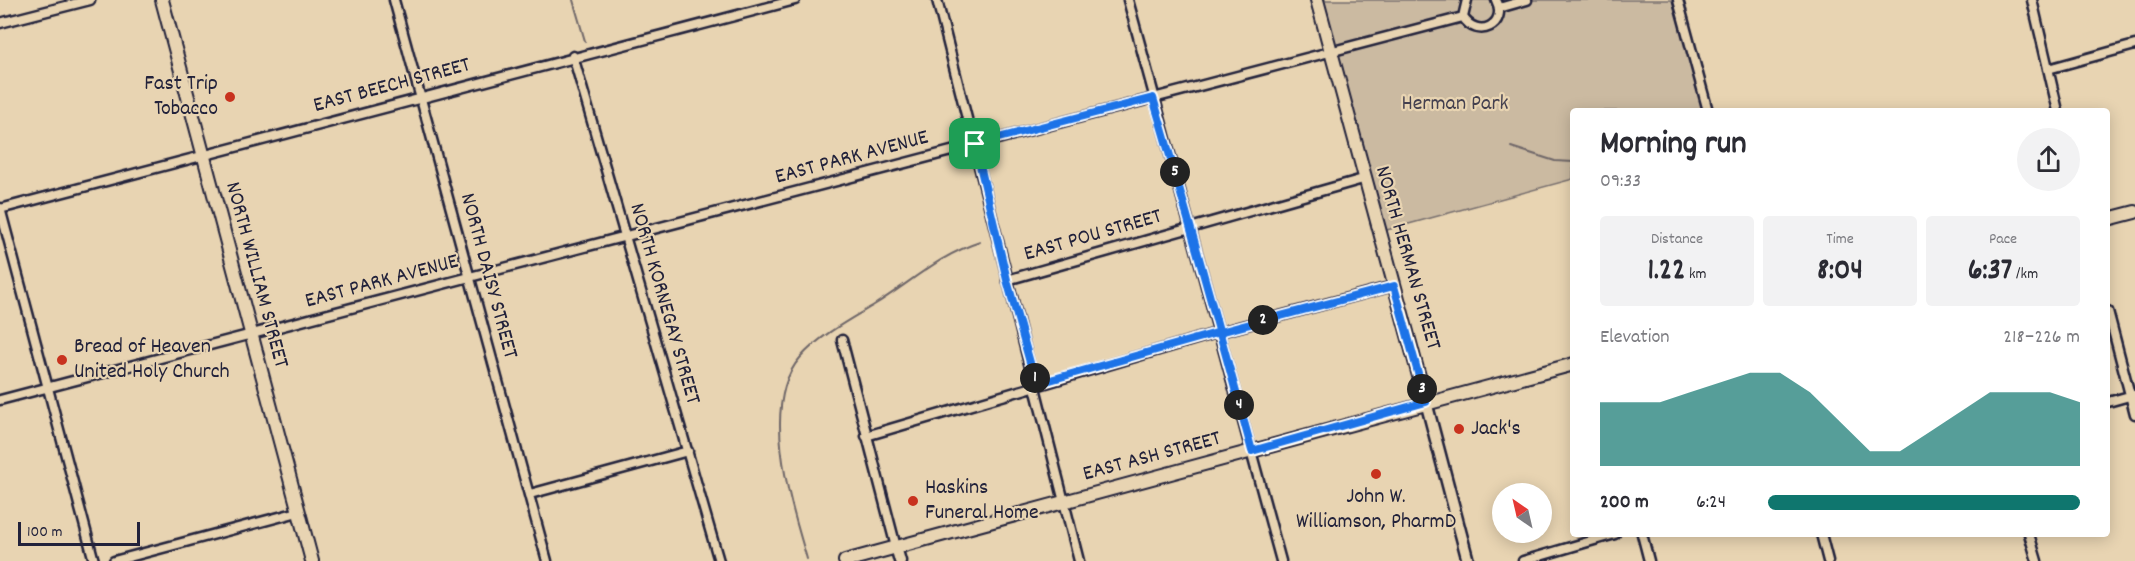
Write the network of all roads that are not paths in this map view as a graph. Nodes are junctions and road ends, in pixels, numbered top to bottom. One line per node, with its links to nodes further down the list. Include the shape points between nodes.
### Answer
1 (90, 0): 14 (street)
2 (162, 0): 24 (main road, NORTH WILLIAM STREET)
3 (394, 0): 19 (street, NORTH DAISY STREET)
4 (795, 0): 17 (street, EAST BEECH STREET)
5 (937, 0): 23 (street)
6 (1128, 0): 20 (street)
7 (1317, 0): 16 (main road, NORTH HERMAN STREET)
8 (1467, 0): 13 (street)
9 (1527, 0): 12 (street)
10 (1678, 0): 21 (street)
11 (2032, 0): 18 (street)
12 (1497, 4): 13 (street, via 1497,21 1485,29 1470,26)
13 (1463, 17): 16 (street, EAST PARK AVENUE)
14 (0, 23)
15 (2135, 45): 18 (street)
16 (1331, 51): 20 (street, EAST PARK AVENUE); 25 (main road, NORTH HERMAN STREET)
17 (573, 56): 19 (street, EAST BEECH STREET); 30 (street, NORTH KORNEGAY STREET)
18 (2048, 69): 22 (street)
19 (422, 97): 24 (street, EAST BEECH STREET); 31 (street, NORTH DAISY STREET)
20 (1153, 98): 23 (street, EAST PARK AVENUE); 29 (street)
21 (1707, 108)
22 (2057, 108)
23 (975, 144): 30 (street, EAST PARK AVENUE); 32 (street)
24 (203, 156): 26 (street, EAST BEECH STREET); 36 (main road, NORTH WILLIAM STREET)
25 (1363, 179): 29 (street, EAST POU STREET); 33 (main road, NORTH HERMAN STREET)
26 (0, 209): 40 (street)
27 (2135, 212): 28 (main road)
28 (2110, 218)
29 (1191, 226): 32 (street, EAST POU STREET); 35 (street)
30 (626, 237): 31 (street, EAST PARK AVENUE); 47 (street, NORTH KORNEGAY STREET)
31 (468, 278): 36 (street, EAST PARK AVENUE); 49 (street, NORTH DAISY STREET)
32 (1007, 280): 39 (street)
33 (1394, 286): 35 (street); 44 (main road, NORTH HERMAN STREET)
34 (2110, 318): 41 (street)
35 (1220, 332): 39 (street); 48 (street)
36 (250, 335): 40 (street, EAST PARK AVENUE); 51 (main road, NORTH WILLIAM STREET)
37 (842, 340): 46 (street)
38 (1570, 365): 44 (main road, EAST ASH STREET)
39 (1036, 384): 46 (street); 50 (street)
40 (48, 387): 42 (street, EAST PARK AVENUE); 57 (street)
41 (2132, 395): 43 (street); 45 (street)
42 (0, 400)
43 (2110, 401)
44 (1426, 402): 48 (main road, EAST ASH STREET); 66 (street, NORTH HERMAN STREET)
45 (2135, 414)
46 (866, 436): 56 (street)
47 (688, 451): 49 (street); 61 (street, NORTH KORNEGAY STREET)
48 (1252, 451): 50 (main road, EAST ASH STREET); 65 (street)
49 (530, 494): 60 (street, NORTH DAISY STREET)
50 (1063, 503): 56 (main road, EAST ASH STREET); 64 (street)
51 (298, 512): 58 (street); 59 (main road, NORTH WILLIAM STREET)
52 (1605, 537): 67 (street)
53 (1643, 537): 68 (street)
54 (1822, 537): 69 (street)
55 (2030, 537): 70 (street)
56 (896, 547): 62 (main road, EAST ASH STREET); 63 (street)
57 (93, 561)
58 (114, 561)
59 (312, 561)
60 (547, 561)
61 (719, 561)
62 (845, 561)
63 (900, 561)
64 (1079, 561)
65 (1281, 561)
66 (1468, 561)
67 (1523, 561)
68 (1649, 561)
69 (1828, 561)
70 (2037, 561)

